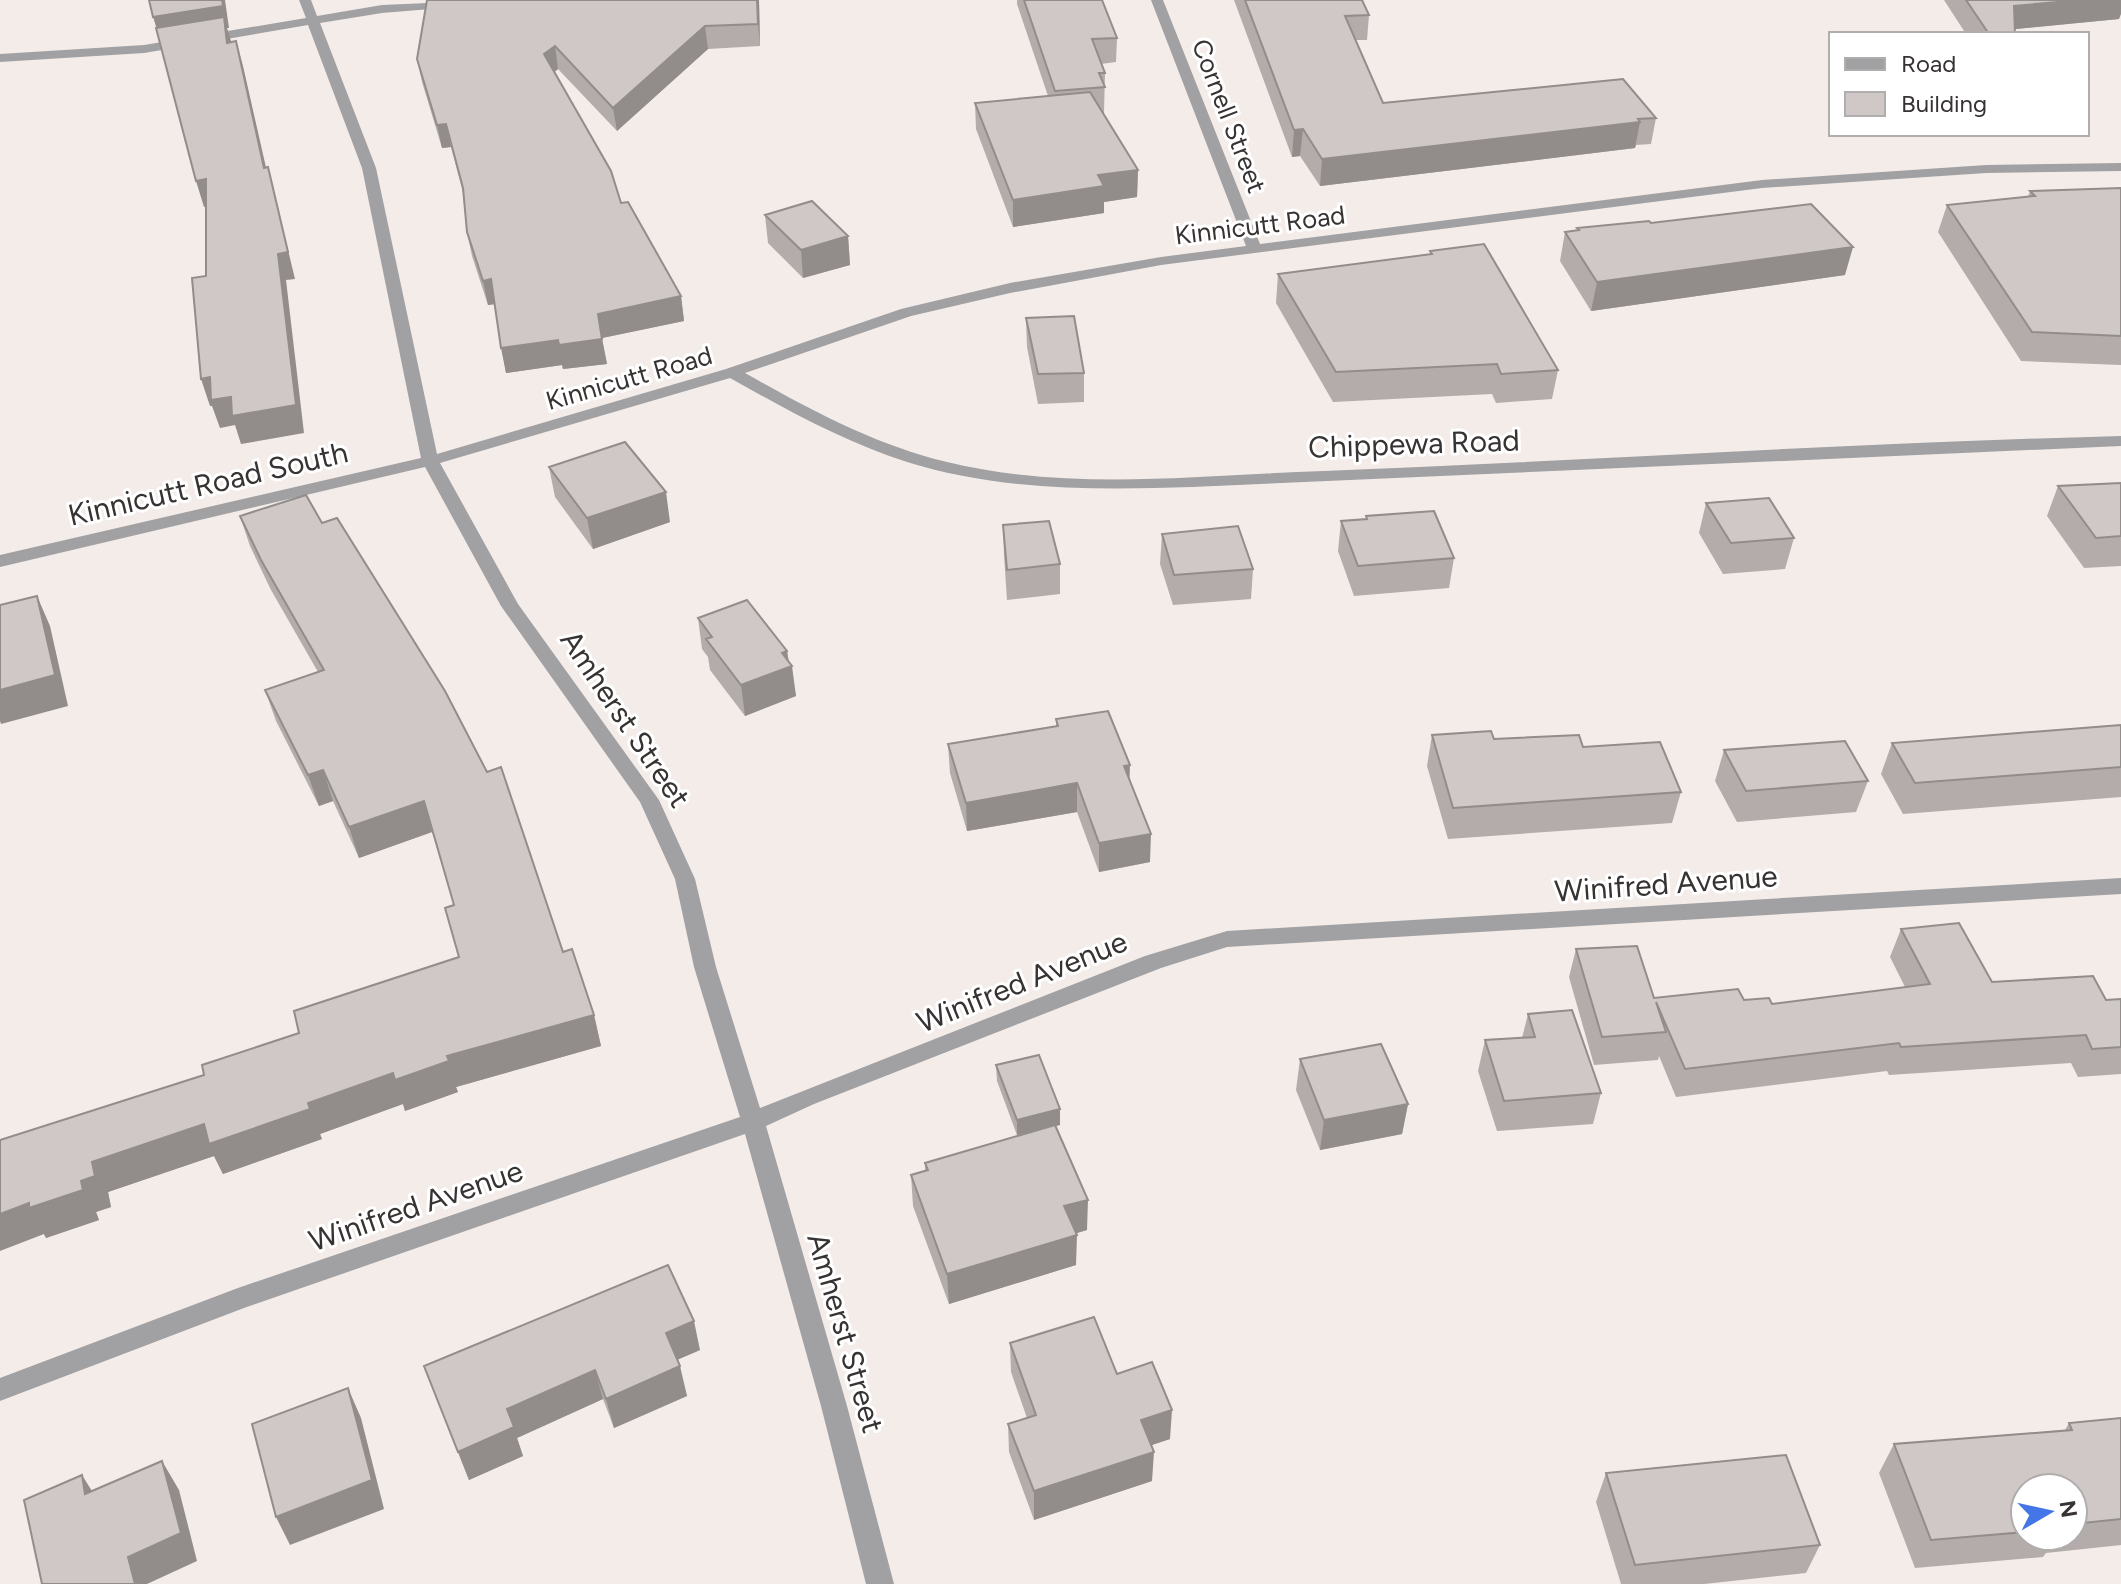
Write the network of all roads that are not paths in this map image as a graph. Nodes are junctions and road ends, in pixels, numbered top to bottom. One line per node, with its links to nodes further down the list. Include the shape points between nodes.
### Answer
1 (305, 0): 4 (street, Amherst Street)
2 (492, 0): 4 (street)
3 (1157, 0): 7 (street, Cornell Street)
4 (314, 20): 5 (street, via 144,49); 10 (street, Amherst Street, via 369,168)
5 (0, 58)
6 (2121, 167): 7 (street, Kinnicutt Road, via 1805,180)
7 (1255, 249): 8 (street, Kinnicutt Road, via 1025,285 906,312)
8 (732, 372): 9 (street, Chippewa Road, via 818,422 902,455 978,474 1056,484); 10 (street, Kinnicutt Road)
9 (2121, 441)
10 (430, 461): 11 (street, Kinnicutt Road South); 13 (street, Amherst Street, via 510,606 649,800 685,879 705,967)
11 (0, 561)
12 (2121, 886): 13 (street, Winifred Avenue, via 1227,939 1153,962)
13 (753, 1122): 14 (street, Winifred Avenue, via 238,1299); 15 (street, Amherst Street)
14 (0, 1390)
15 (880, 1584)

